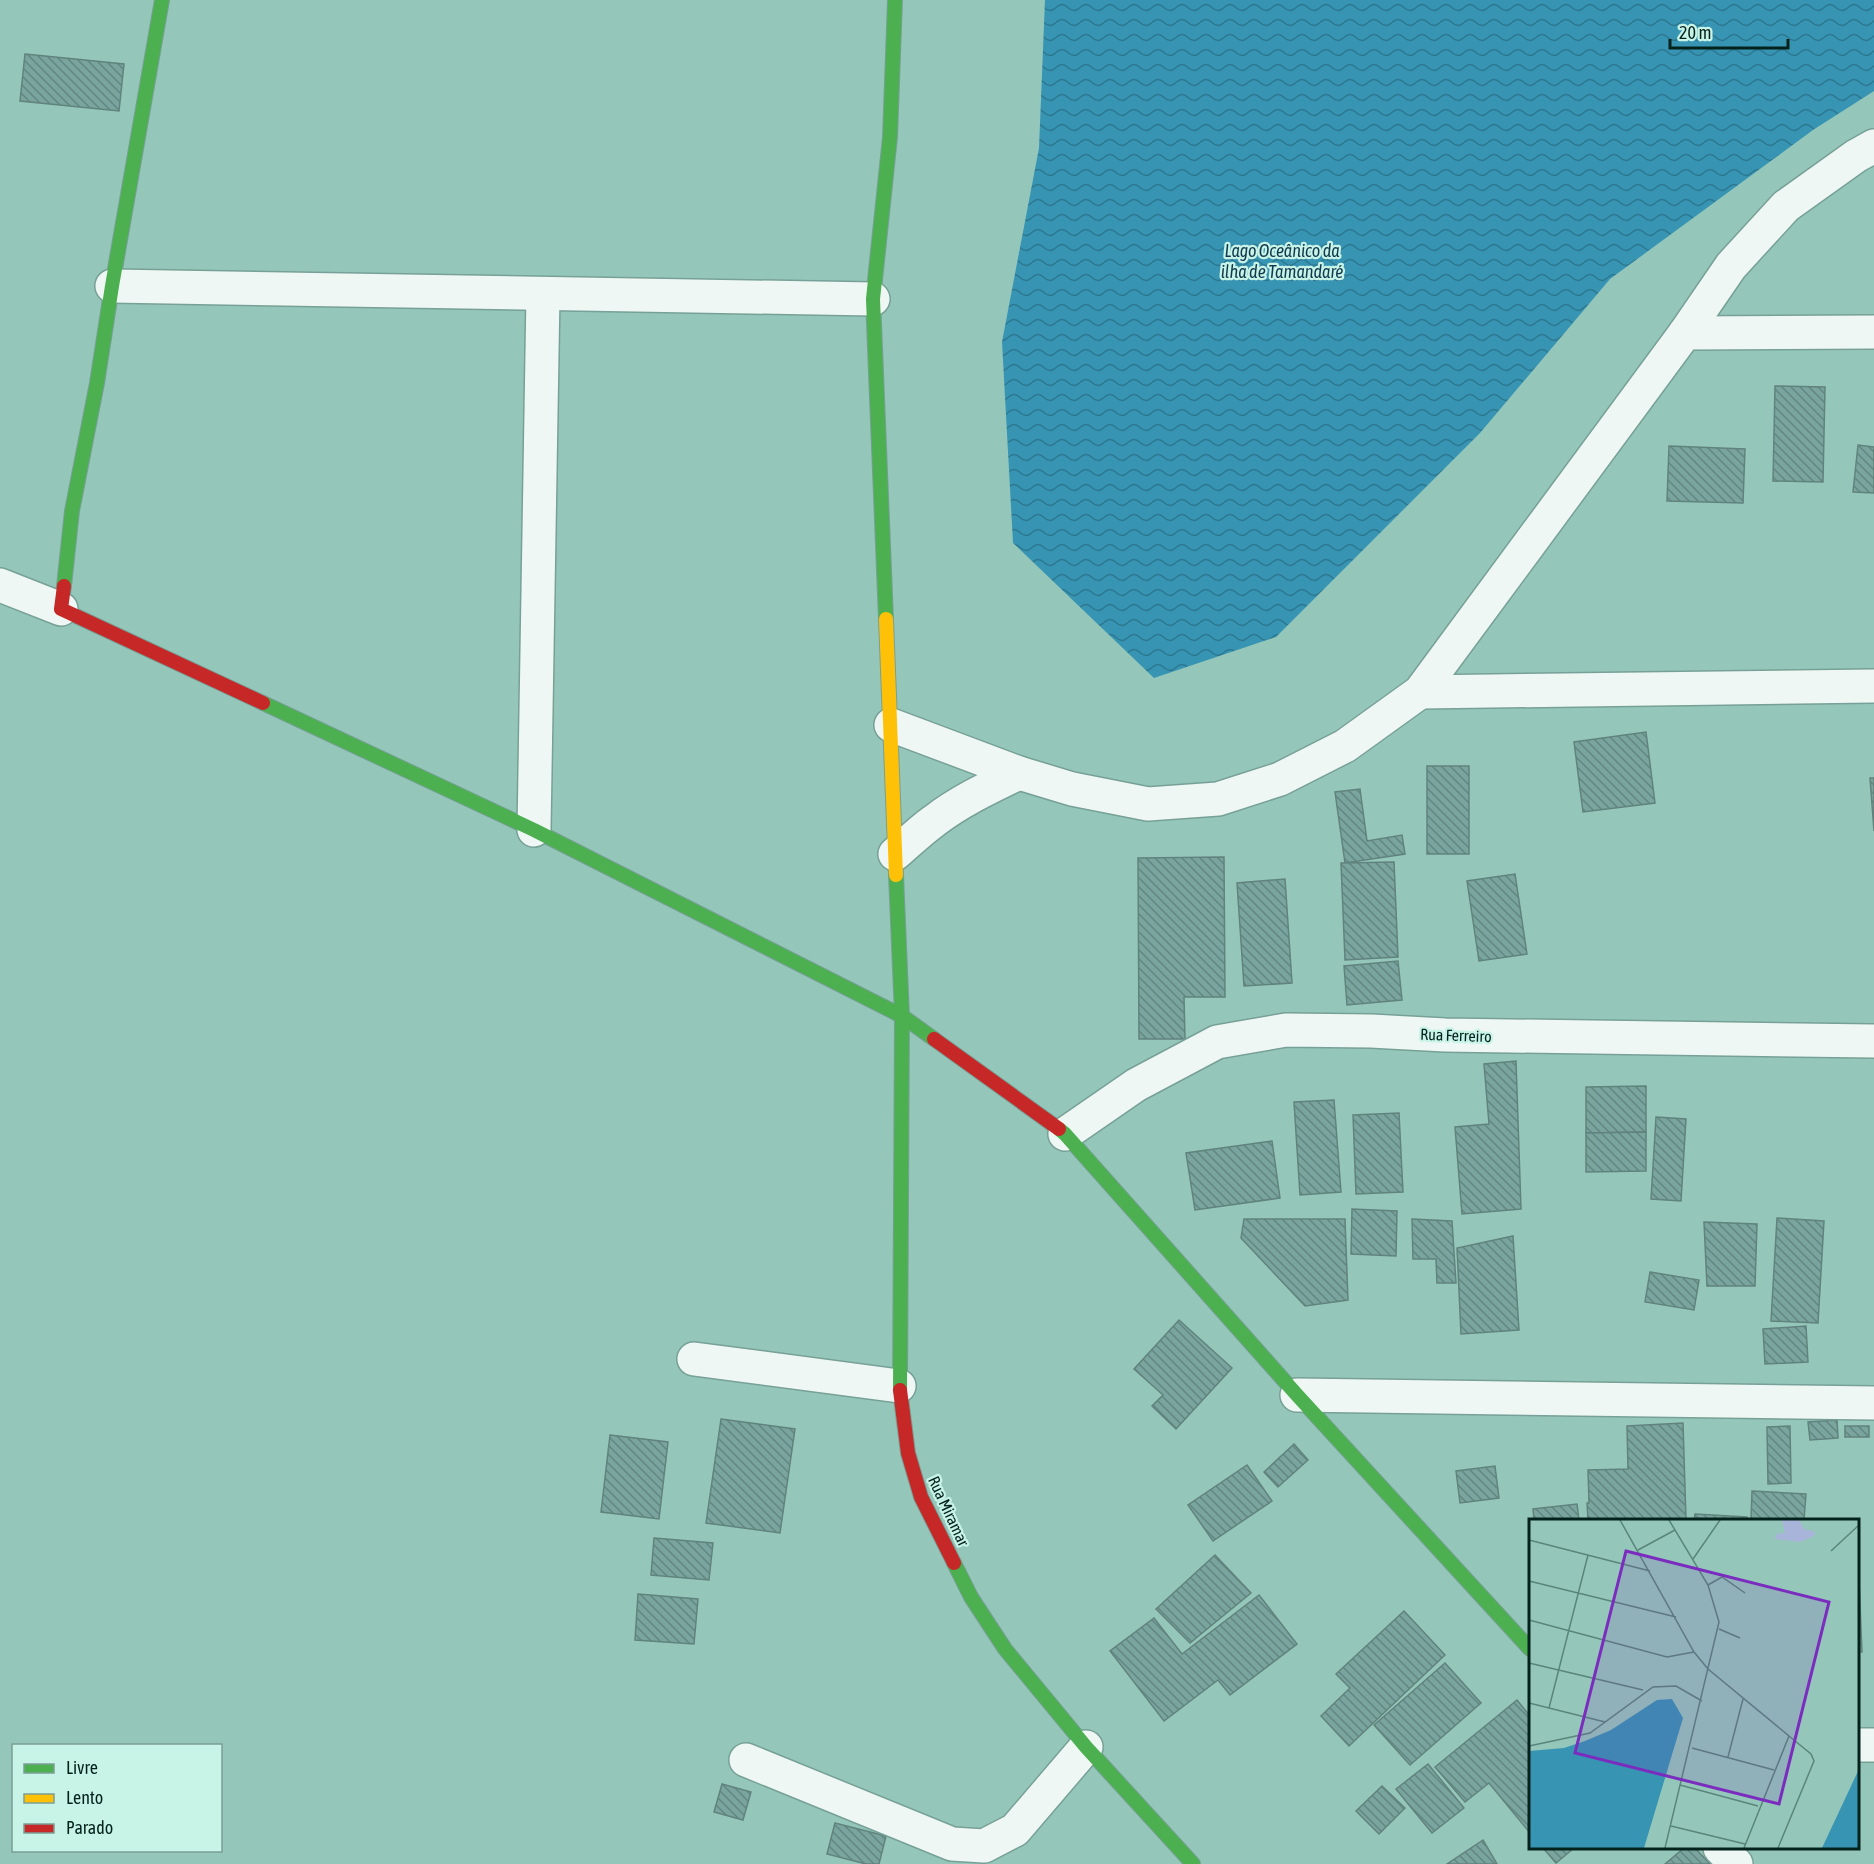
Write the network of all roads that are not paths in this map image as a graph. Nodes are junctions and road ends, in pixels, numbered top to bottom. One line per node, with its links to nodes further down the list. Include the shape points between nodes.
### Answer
1 (162, 0): 4 (street)
2 (895, 0): 6 (street, Rua Miramar, via 890,137)
3 (1874, 146): 8 (street, via 1786,206 1731,266)
4 (112, 286): 5 (street); 10 (street, via 72,511)
5 (543, 294): 6 (street); 15 (street)
6 (873, 299): 13 (street, Rua Miramar)
7 (1874, 332): 8 (street)
8 (1684, 333): 12 (street)
9 (0, 585): 10 (street)
10 (61, 609): 15 (street)
11 (1874, 686): 12 (street)
12 (1420, 692): 14 (street, via 1345,746 1280,779 1218,799 1148,804 1072,789)
13 (891, 725): 14 (street); 16 (street, Rua Miramar)
14 (1019, 773): 16 (street, via 934,820)
15 (534, 830): 17 (street)
16 (895, 854): 17 (street, Rua Miramar)
17 (902, 1016): 19 (street); 21 (street, Rua Miramar)
18 (1874, 1041): 19 (street, Rua Ferreiro, via 1286,1030 1217,1042 1136,1085)
19 (1065, 1134): 22 (street)
20 (694, 1359): 21 (street)
21 (899, 1386): 25 (street, Rua Miramar, via 908,1453 921,1497 971,1597 1005,1649)
22 (1297, 1395): 23 (street); 24 (street)
23 (1874, 1403)
24 (1529, 1648)
25 (1086, 1747): 26 (street, via 1015,1830 984,1846 952,1844); 28 (street, Rua Miramar)
26 (746, 1760)
27 (1721, 1849): 29 (street)
28 (1192, 1864)
29 (1736, 1864)

